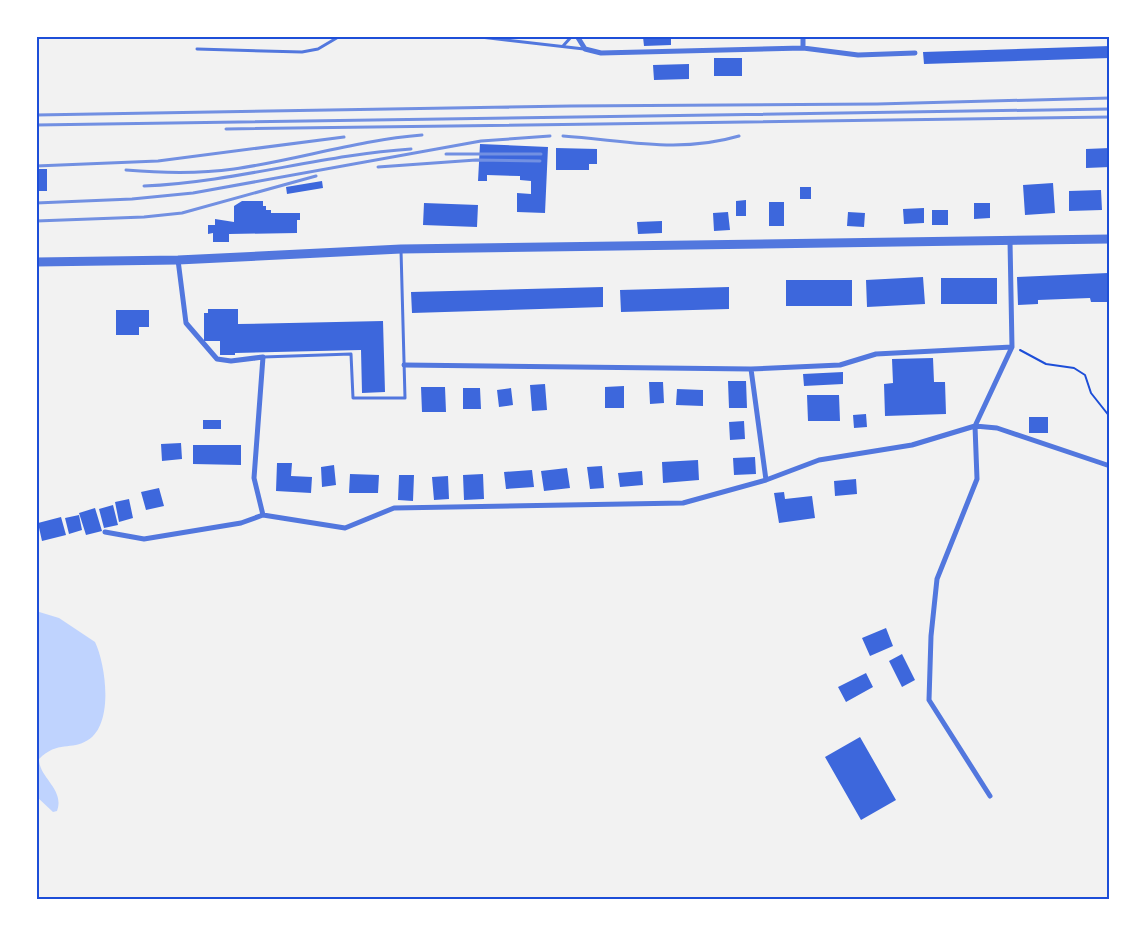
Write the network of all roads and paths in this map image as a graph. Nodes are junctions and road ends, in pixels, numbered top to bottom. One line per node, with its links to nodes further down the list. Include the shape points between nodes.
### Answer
1 (340, 36): 8 (lane, via 318,49 302,52)
2 (472, 36): 6 (lane)
3 (572, 36): 6 (lane)
4 (577, 36): 9 (street)
5 (803, 36): 7 (street)
6 (563, 46): 9 (lane)
7 (803, 48): 9 (street, via 601,53); 10 (street, via 858,55)
8 (197, 49)
9 (585, 49)
10 (915, 53)
11 (1110, 239): 12 (street)
12 (1010, 241): 13 (street); 16 (street)
13 (401, 249): 14 (street); 18 (lane)
14 (178, 260): 15 (street); 17 (street, via 186,323 217,359 231,361)
15 (36, 262)
16 (1012, 346): 19 (street, via 876,354 840,365); 20 (path, via 1046,364 1074,368 1085,375 1091,393); 21 (street)
17 (263, 357): 18 (lane, via 351,354 353,398 405,398); 24 (street, via 254,478)
18 (404, 365): 19 (street)
19 (751, 369): 23 (street)
20 (1110, 416)
21 (975, 426): 22 (street, via 997,428); 23 (street, via 912,445 818,460); 26 (street, via 977,479 937,579 929,700)
22 (1110, 466)
23 (766, 480): 24 (street, via 683,503 394,508 345,528)
24 (263, 515): 25 (street, via 241,523 144,539)
25 (106, 532)
26 (990, 796)

